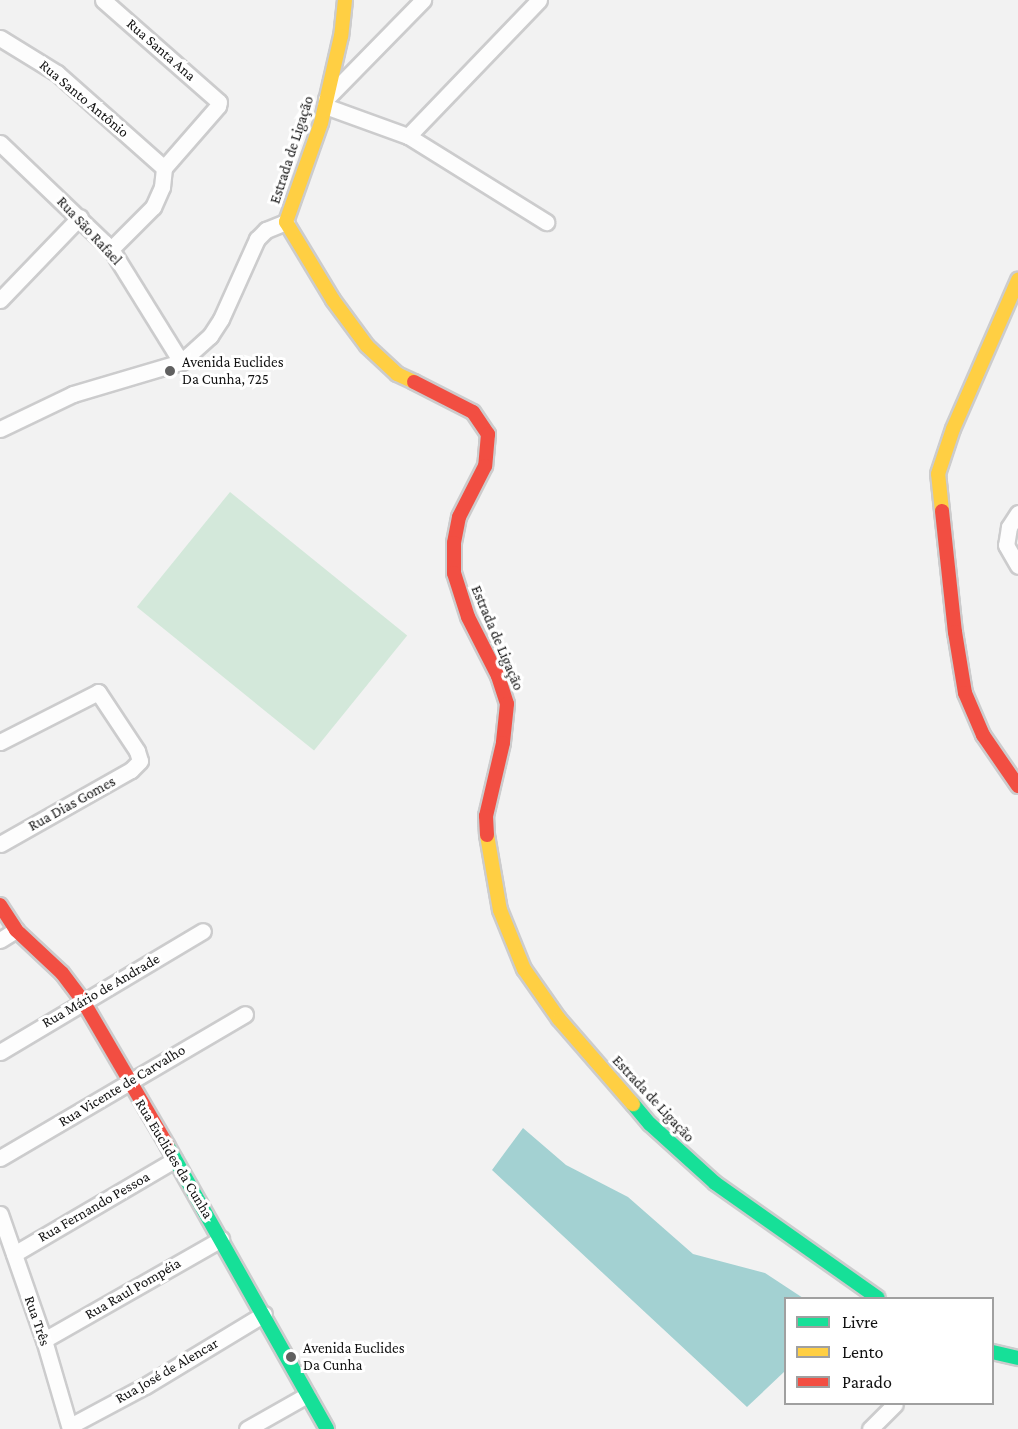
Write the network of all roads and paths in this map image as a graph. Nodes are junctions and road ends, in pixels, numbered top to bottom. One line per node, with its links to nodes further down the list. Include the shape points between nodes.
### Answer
1 (103, 0): 9 (street, Rua Santa Ana, via 218,101 218,106)
2 (345, 0): 6 (main road, Estrada de Ligação)
3 (423, 0): 6 (street)
4 (539, 0): 7 (street)
5 (0, 38): 9 (street, Rua Santo Antônio, via 57,74)
6 (326, 102): 7 (street); 11 (main road, Estrada de Ligação)
7 (408, 136): 12 (street)
8 (3, 153): 10 (street, Rua São Rafael)
9 (164, 168): 13 (street, via 162,187 153,207)
10 (80, 217): 13 (street, Rua São Rafael); 15 (street)
11 (286, 222): 16 (street, via 266,230 257,239 221,319 210,336); 36 (main road, Estrada de Ligação, via 333,300 374,354 397,374 472,412 488,434 485,466 459,517 454,573 468,617 498,676 507,704 503,742 486,816 486,835 500,910 524,969 559,1019 650,1124 715,1183)
12 (546, 222)
13 (111, 249): 16 (street, Rua São Rafael)
14 (1018, 280): 21 (main road, via 952,429 938,474 965,693 983,735)
15 (0, 300)
16 (181, 362): 17 (street, via 72,394)
17 (0, 429)
18 (1018, 513): 19 (street, via 1006,537 1007,551)
19 (1018, 566)
20 (0, 742): 22 (street, Rua Dias Gomes, via 98,692 141,761)
21 (1018, 786)
22 (0, 844)
23 (0, 905): 24 (main road, Rua Euclides da Cunha)
24 (16, 930): 26 (street); 27 (main road, Rua Euclides da Cunha, via 62,973)
25 (203, 932): 27 (street, Rua Mário de Andrade)
26 (0, 940)
27 (83, 1001): 29 (street, Rua Mário de Andrade); 30 (main road, Rua Euclides da Cunha)
28 (245, 1014): 30 (street, Rua Vicente de Carvalho)
29 (0, 1052)
30 (128, 1082): 31 (street, Rua Vicente de Carvalho); 32 (main road, Rua Euclides da Cunha)
31 (0, 1158)
32 (174, 1160): 34 (main road, Rua Euclides da Cunha); 35 (street, Rua Fernando Pessoa)
33 (0, 1214): 35 (street, Rua Três)
34 (221, 1239): 37 (main road, Rua Euclides da Cunha); 38 (street, Rua Raul Pompéia)
35 (14, 1254): 38 (street, Rua Três)
36 (875, 1297)
37 (264, 1314): 41 (main road, Rua Euclides da Cunha); 43 (street, Rua José de Alencar)
38 (44, 1340): 43 (street, Rua Três)
39 (994, 1352): 40 (main road)
40 (1018, 1358)
41 (306, 1395): 44 (street); 45 (main road, Rua Euclides da Cunha)
42 (893, 1405): 46 (street)
43 (70, 1428)
44 (248, 1429)
45 (327, 1429)
46 (870, 1429)

